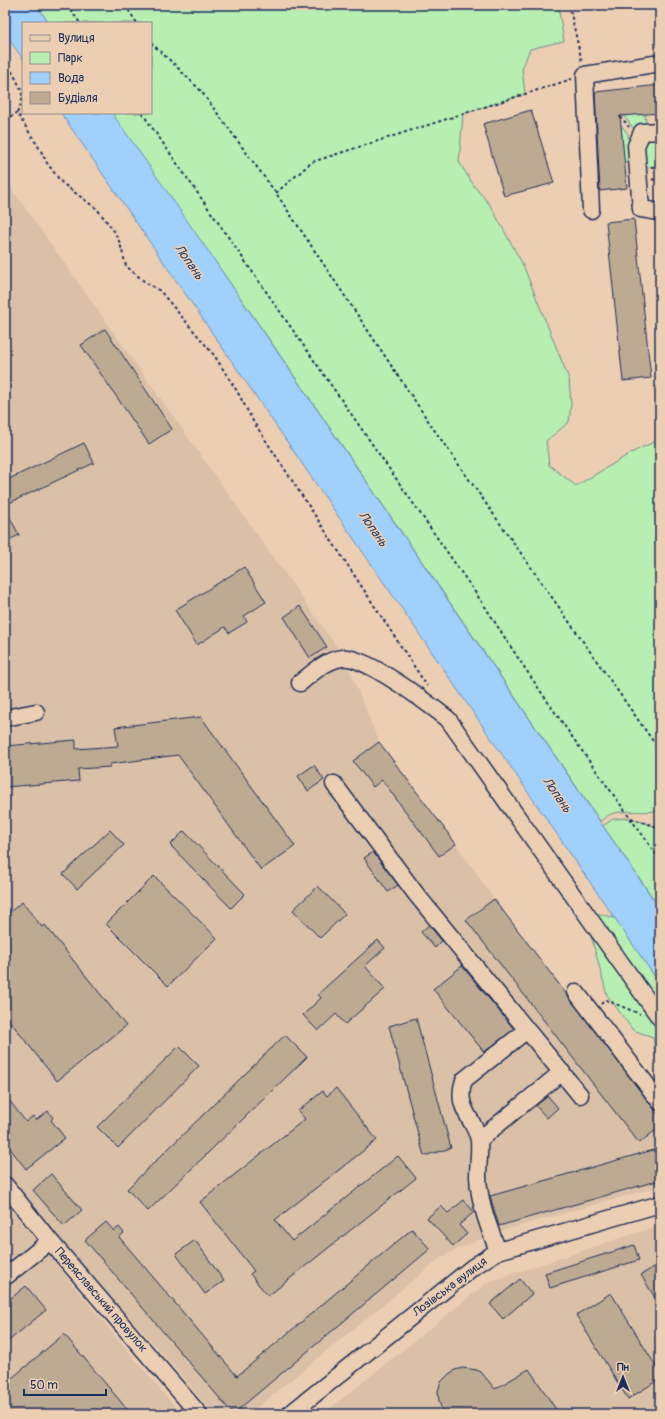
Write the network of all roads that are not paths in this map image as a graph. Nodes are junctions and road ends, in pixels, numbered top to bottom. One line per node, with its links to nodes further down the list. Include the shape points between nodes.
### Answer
1 (660, 63): 3 (street, via 585,75)
2 (660, 131): 4 (street, via 642,132 636,146 641,209)
3 (591, 210)
4 (660, 212)
5 (300, 683): 10 (street, via 318,668 344,657 361,662 400,684 448,719)
6 (36, 712): 7 (street)
7 (5, 718)
8 (334, 784): 11 (street, via 416,894)
9 (576, 992): 14 (street)
10 (653, 1017)
11 (527, 1030): 12 (street); 15 (street, via 464,1080 460,1098)
12 (562, 1072): 13 (street); 15 (street)
13 (580, 1095)
14 (660, 1102)
15 (479, 1140): 19 (street, via 478,1178 482,1202)
16 (5, 1185): 18 (street, Переяславський провулок)
17 (660, 1204): 19 (street, Лозівська вулиця)
18 (50, 1241): 20 (street); 21 (street, Переяславський провулок)
19 (498, 1251): 22 (street, Лозівська вулиця, via 474,1266)
20 (5, 1277)
21 (199, 1414)
22 (290, 1414)

